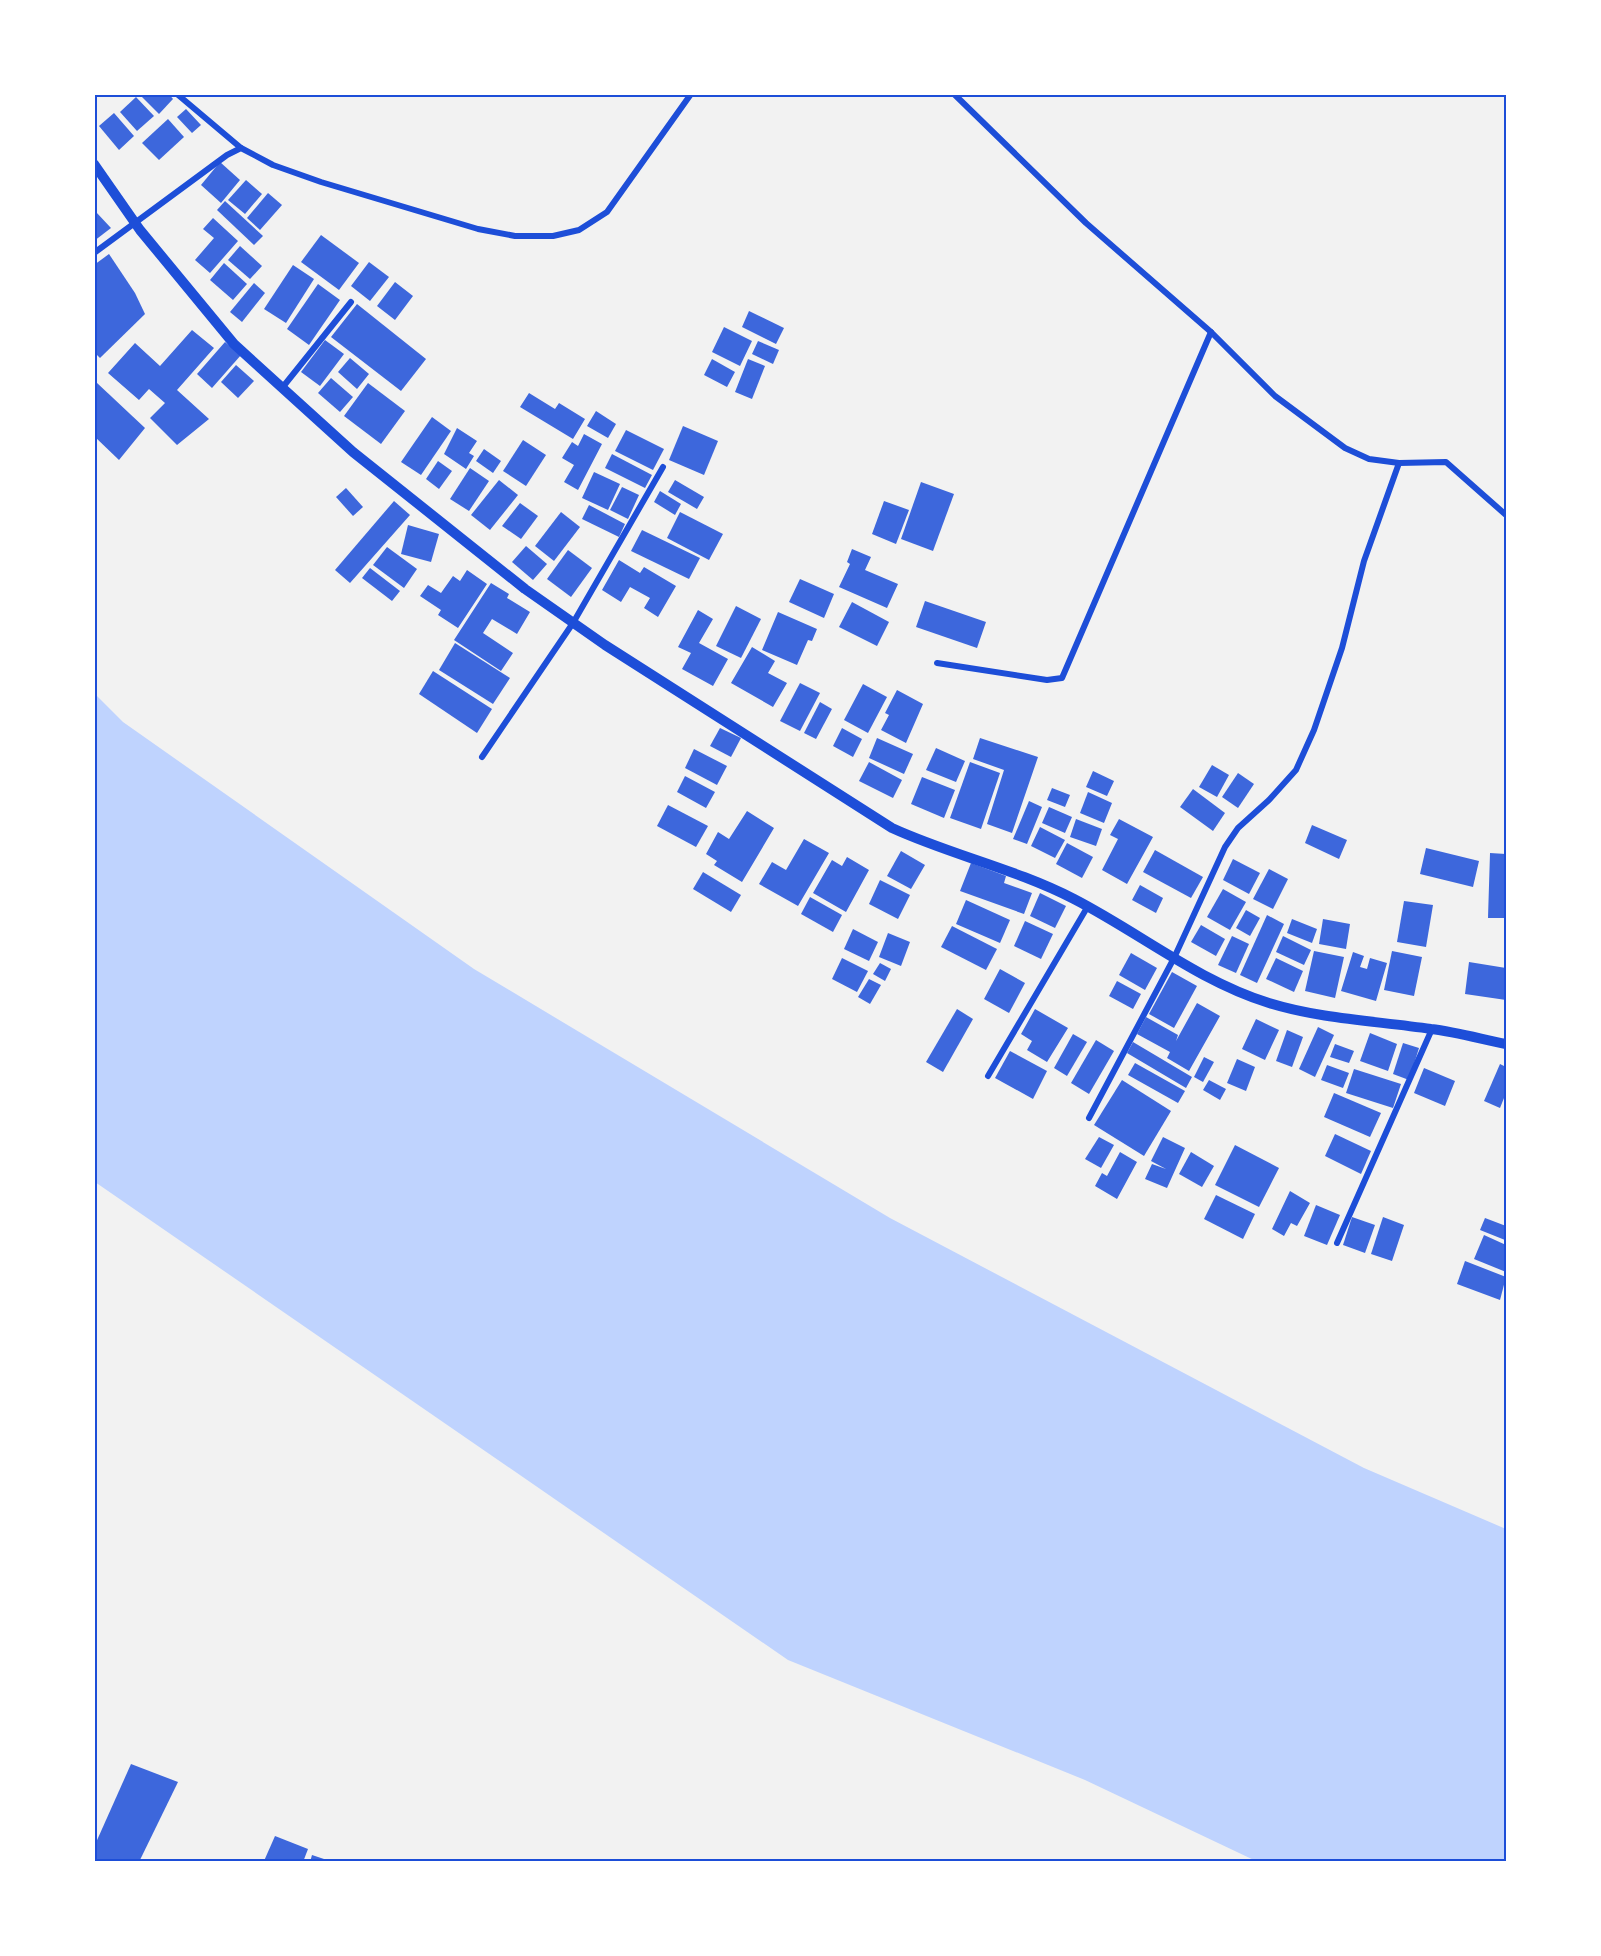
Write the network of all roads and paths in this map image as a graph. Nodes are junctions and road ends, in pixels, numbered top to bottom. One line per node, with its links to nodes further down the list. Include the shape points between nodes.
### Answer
1 (177, 94): 4 (street)
2 (691, 94): 4 (street, via 607,212 579,230 553,236 515,236 478,229 321,182 273,165)
3 (954, 94): 9 (street, via 1086,223)
4 (242, 148): 6 (street, via 226,155)
5 (94, 164): 6 (street)
6 (134, 222): 7 (street); 10 (street, via 234,344)
7 (94, 253)
8 (351, 302): 10 (street)
9 (1211, 332): 11 (street, via 1275,396 1345,448 1369,459); 15 (street, via 1062,678 1047,680)
10 (282, 388): 14 (street, via 353,452)
11 (1400, 463): 13 (street, via 1446,462); 18 (street, via 1364,561 1342,648 1296,770 1238,828 1225,847)
12 (663, 467): 14 (street)
13 (1506, 515)
14 (573, 623): 16 (street); 17 (street, via 892,828)
15 (937, 663)
16 (482, 757)
17 (1088, 906): 18 (street); 21 (street)
18 (1174, 958): 19 (street, via 1200,975 1271,1004); 22 (street)
19 (1432, 1029): 20 (street); 23 (street)
20 (1506, 1044)
21 (988, 1076)
22 (1089, 1118)
23 (1337, 1243)

